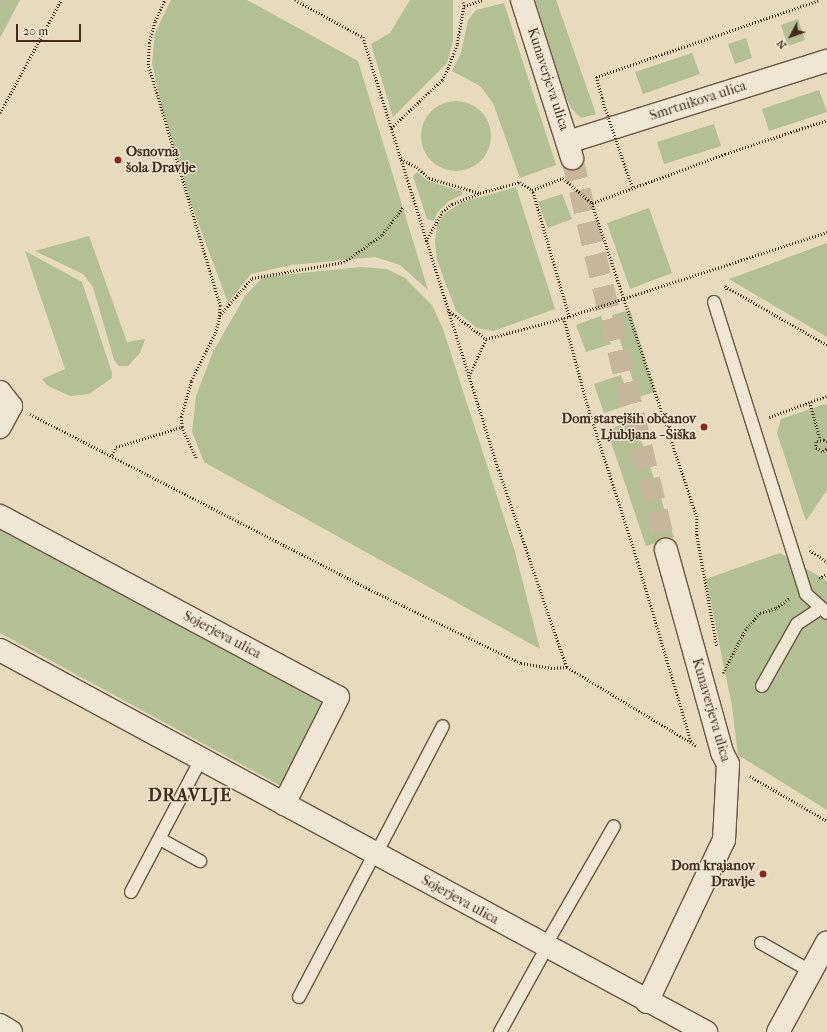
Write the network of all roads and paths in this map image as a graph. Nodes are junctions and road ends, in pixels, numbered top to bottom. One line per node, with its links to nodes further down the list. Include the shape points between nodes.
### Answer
1 (61, 0): 10 (path)
2 (165, 0): 26 (path, via 155,21 149,43 148,65 220,306)
3 (295, 0): 12 (path, via 363,37)
4 (462, 0): 8 (path)
5 (483, 0): 8 (path)
6 (522, 0): 13 (street, Kunaverjeva ulica)
7 (819, 0): 15 (path, bridge, via 596,77)
8 (464, 6): 12 (path, via 458,44 442,80)
9 (827, 60): 13 (street, Smrtnikova ulica)
10 (0, 113)
11 (827, 120): 15 (path)
12 (390, 128): 14 (path)
13 (570, 150)
14 (400, 159): 17 (path, via 417,167 429,178); 21 (path)
15 (633, 188): 18 (path)
16 (532, 190): 17 (path, via 520,182); 18 (path, via 563,178); 27 (path)
17 (480, 193): 21 (path, via 452,204 442,212)
18 (592, 203): 23 (path)
19 (403, 207): 26 (path, via 382,235 344,262 252,278)
20 (827, 232): 23 (path)
21 (426, 242): 25 (path)
22 (727, 294): 30 (path, via 725,286)
23 (625, 298): 27 (path); 49 (path, via 697,516 697,535)
24 (714, 302): 51 (lane)
25 (447, 309): 29 (path); 31 (path)
26 (219, 316): 39 (path, via 216,334 191,381 181,417)
27 (569, 317): 28 (path)
28 (564, 318): 29 (path); 58 (path, via 588,407 638,562)
29 (486, 339): 31 (path)
30 (827, 345)
31 (469, 377): 54 (path)
32 (827, 396): 34 (path)
33 (5, 399): 38 (street); 43 (path)
34 (810, 402): 36 (path); 40 (path)
35 (766, 410): 36 (path)
36 (768, 417): 37 (path)
37 (771, 425)
38 (0, 427)
39 (182, 427): 43 (path, via 116,446); 44 (path)
40 (820, 440): 41 (path); 42 (path, via 816,442 816,448 824,451)
41 (827, 442)
42 (827, 448)
43 (112, 455): 54 (path, via 369,589 521,663 551,668)
44 (197, 459)
45 (0, 516): 61 (street, Sojerjeva ulica, via 338,697)
46 (807, 542): 48 (path, via 810,550)
47 (666, 550): 60 (street, Kunaverjeva ulica, via 722,752)
48 (827, 562)
49 (702, 563)
50 (827, 574): 51 (path)
51 (804, 588): 52 (lane, via 806,594); 55 (path, via 776,608 760,613 745,630)
52 (823, 611): 56 (lane, via 797,624)
53 (2, 656): 59 (street, Sojerjeva ulica)
54 (567, 667): 58 (path)
55 (722, 675)
56 (762, 686)
57 (443, 726): 65 (lane)
58 (691, 742): 60 (path)
59 (201, 759): 61 (street, Sojerjeva ulica); 64 (lane)
60 (728, 764): 62 (path); 73 (street, Kunaverjeva ulica, via 724,840)
61 (284, 804): 65 (street, Sojerjeva ulica)
62 (827, 821)
63 (614, 826): 70 (lane)
64 (160, 839): 66 (lane); 67 (lane)
65 (375, 854): 70 (street, Sojerjeva ulica); 72 (lane)
66 (200, 861)
67 (131, 892)
68 (827, 942): 71 (street)
69 (761, 943): 71 (lane)
70 (546, 947): 73 (street, Sojerjeva ulica); 76 (lane)
71 (810, 971): 78 (street)
72 (299, 998)
73 (647, 1002): 77 (street, Sojerjeva ulica)
74 (0, 1025): 75 (street)
75 (11, 1032)
76 (500, 1032)
77 (706, 1032)
78 (778, 1032)

